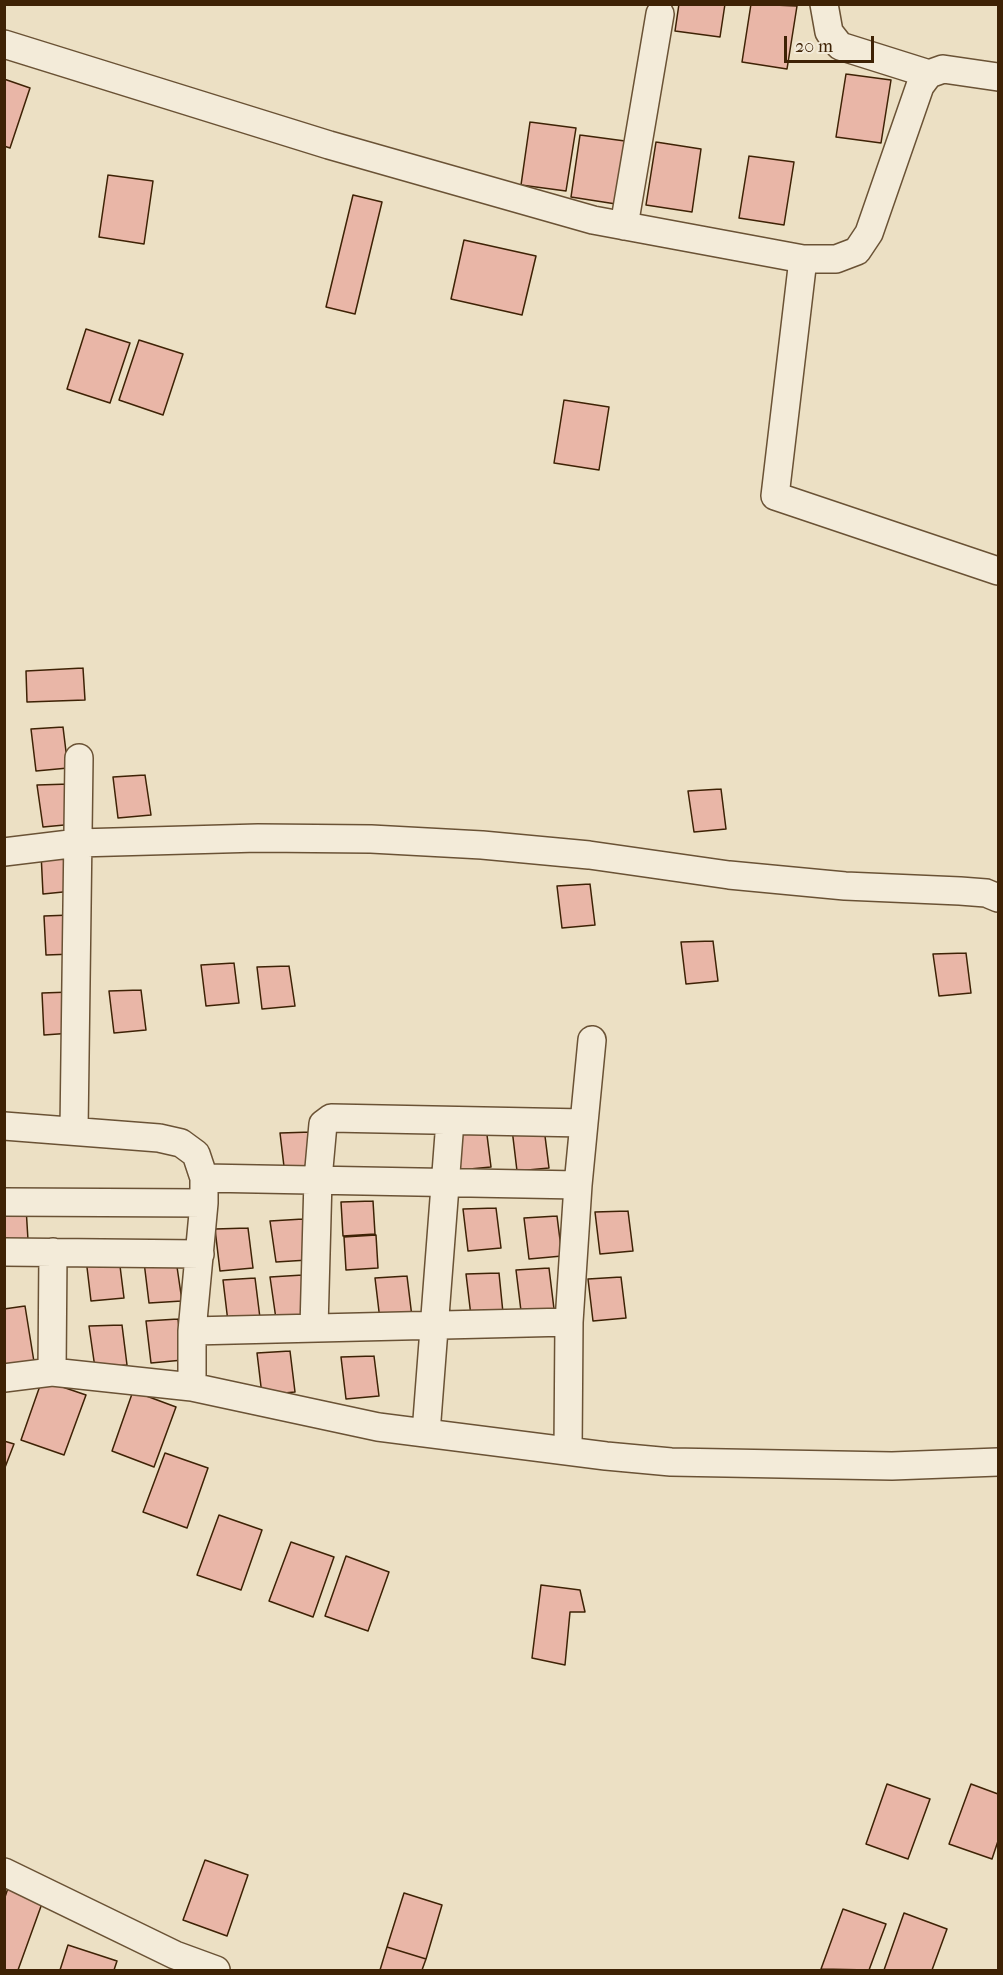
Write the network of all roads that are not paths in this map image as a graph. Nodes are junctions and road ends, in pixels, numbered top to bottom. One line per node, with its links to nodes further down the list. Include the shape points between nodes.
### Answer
1 (824, 4): 4 (street, via 829,32 840,46)
2 (660, 14): 6 (street)
3 (4, 44): 6 (street, via 329,145)
4 (929, 74): 5 (street, via 943,69); 7 (street, via 920,86 869,233 857,250 836,259)
5 (999, 77)
6 (624, 226): 7 (street)
7 (803, 259): 8 (street, via 775,496)
8 (999, 572)
9 (79, 758): 10 (street)
10 (78, 843): 11 (street); 12 (street, via 371,838 589,855 729,875 986,893); 17 (street)
11 (4, 852)
12 (999, 898)
13 (592, 1040): 15 (street)
14 (450, 1121): 15 (street); 18 (street, via 331,1118 323,1124 321,1132); 19 (street)
15 (584, 1123): 20 (street)
16 (4, 1126): 17 (street)
17 (74, 1130): 21 (street, via 181,1143 196,1154)
18 (318, 1179): 19 (street); 21 (street); 28 (street)
19 (444, 1182): 20 (street); 27 (street)
20 (578, 1185): 26 (street)
21 (204, 1190): 22 (street); 25 (street)
22 (4, 1202)
23 (4, 1252): 24 (street)
24 (53, 1252): 25 (street); 30 (street)
25 (200, 1254): 29 (street)
26 (569, 1322): 27 (street); 34 (street)
27 (434, 1326): 28 (street); 33 (street)
28 (314, 1328): 29 (street)
29 (192, 1331): 32 (street)
30 (52, 1372): 31 (street); 32 (street)
31 (4, 1378)
32 (192, 1388): 33 (street, via 378,1427)
33 (426, 1433): 34 (street)
34 (568, 1451): 35 (street, via 683,1462 892,1466)
35 (999, 1462)
36 (4, 1872): 37 (street)
37 (216, 1971)

